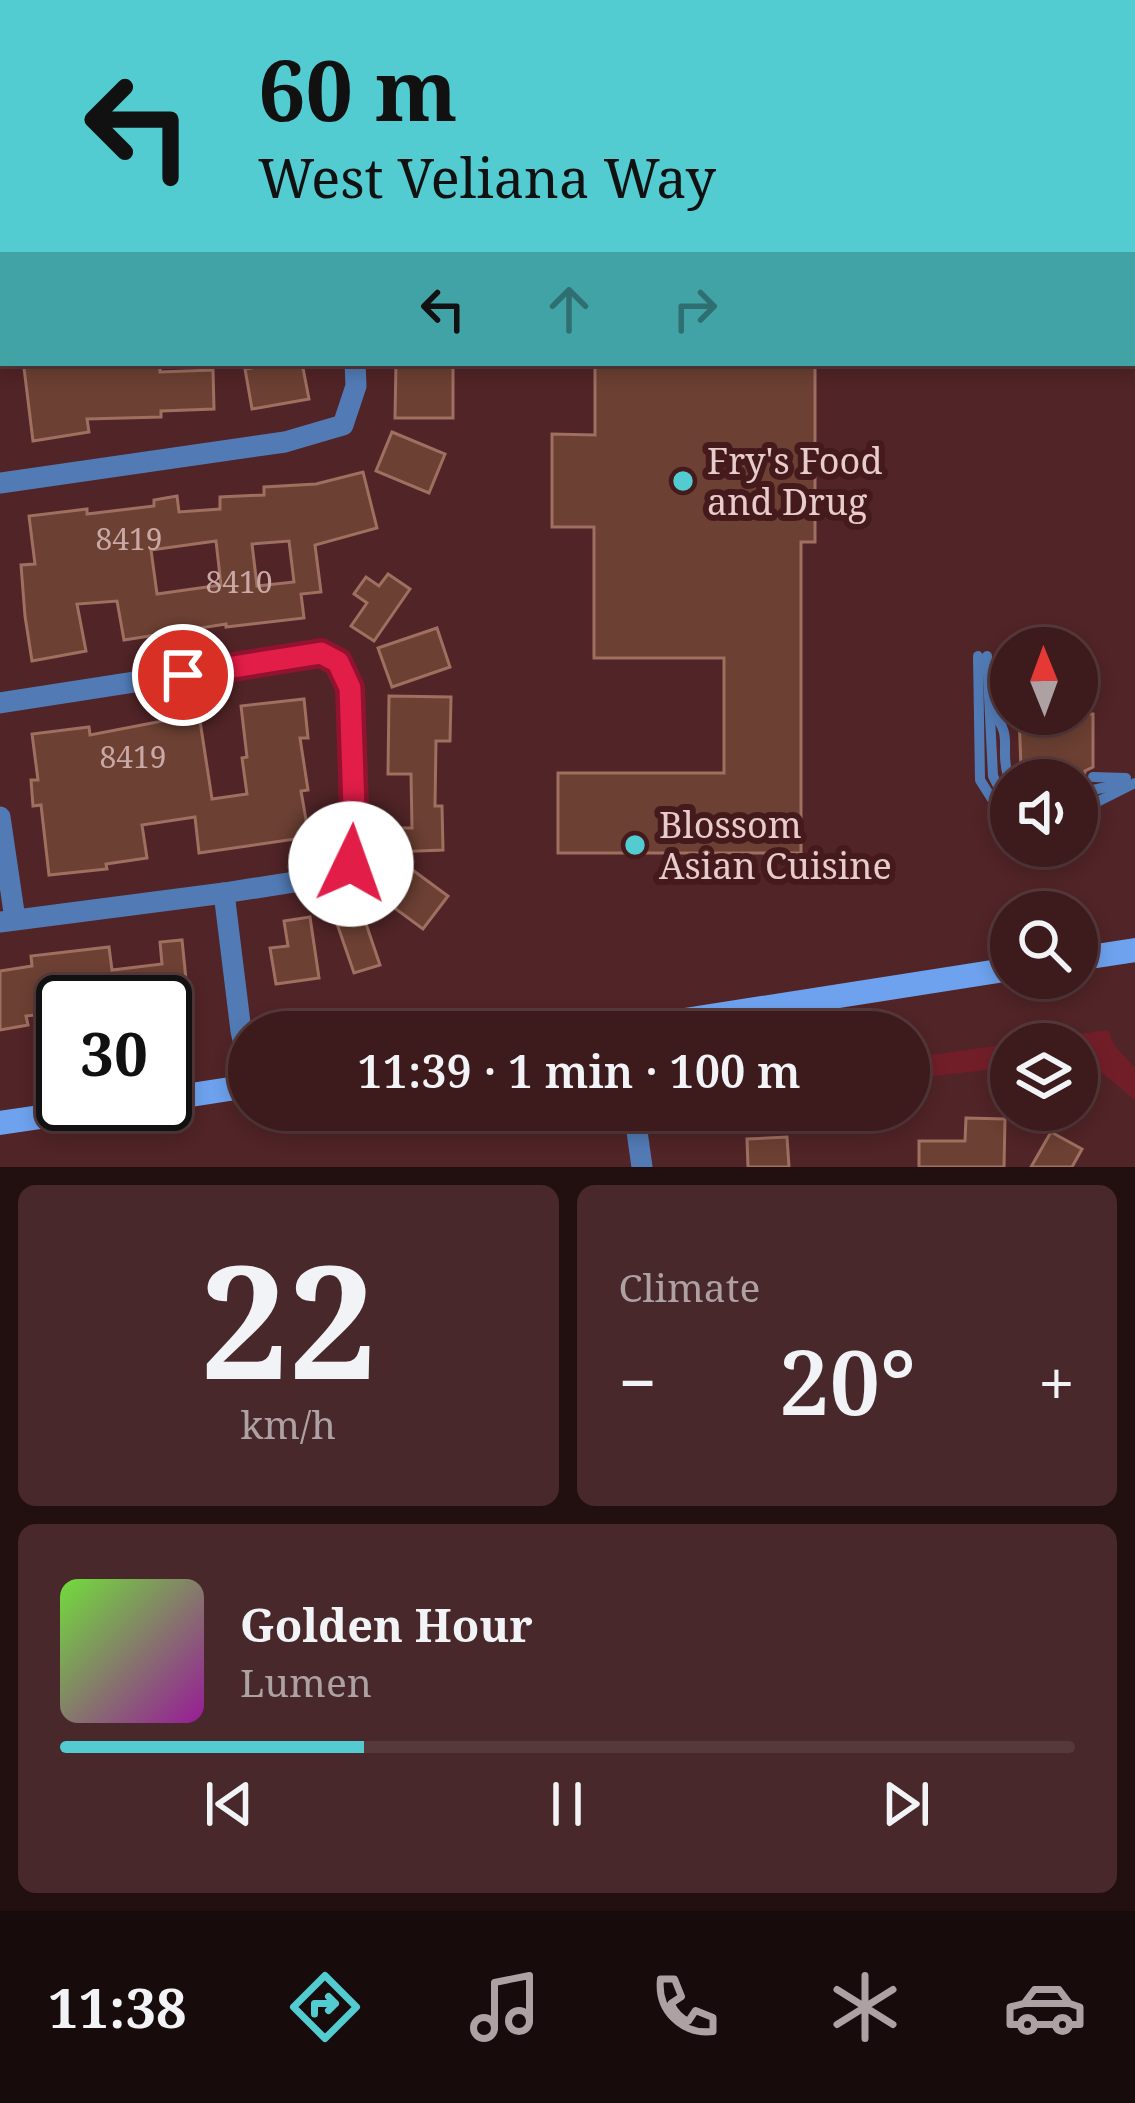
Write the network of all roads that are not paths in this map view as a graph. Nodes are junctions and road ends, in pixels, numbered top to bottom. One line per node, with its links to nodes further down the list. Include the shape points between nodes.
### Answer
1 (355, 366): 2 (street, via 343,425 285,442)
2 (0, 483)
3 (0, 703): 11 (street, via 321,653 338,662 350,688 351,864 326,877)
4 (989, 707): 5 (lane); 6 (lane, via 1003,724); 9 (lane, via 982,656 980,780)
5 (992, 759)
6 (1005, 759)
7 (1135, 781): 8 (lane)
8 (1098, 789)
9 (990, 796)
10 (0, 817): 12 (street)
11 (224, 893): 12 (street); 16 (street)
12 (8, 920)
13 (1135, 950): 14 (main road)
14 (1098, 956)
15 (990, 971): 17 (main road)
16 (239, 1011)
17 (743, 1011)
18 (228, 1089): 19 (main road)
19 (192, 1095)
20 (36, 1118): 21 (main road)
21 (0, 1123)
22 (637, 1131): 23 (street)
23 (642, 1167)

